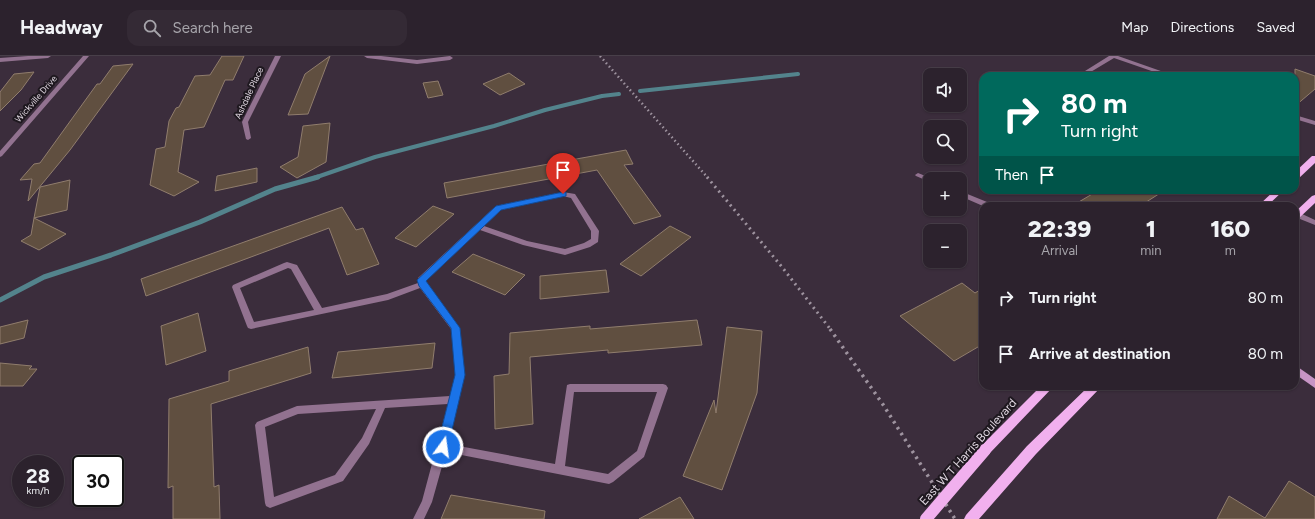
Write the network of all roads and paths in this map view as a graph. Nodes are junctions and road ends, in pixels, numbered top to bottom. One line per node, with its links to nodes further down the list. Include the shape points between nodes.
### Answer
1 (48, 56): 7 (street)
2 (86, 56): 13 (street, Wickville Drive)
3 (278, 56): 12 (street, Ashdale Place, via 245,122)
4 (367, 56): 6 (street, via 417,62)
5 (1113, 56): 8 (street); 9 (street)
6 (450, 58)
7 (0, 60)
8 (1087, 72)
9 (1160, 72)
10 (1299, 118): 11 (street)
11 (1315, 124)
12 (248, 138)
13 (0, 155)
14 (1315, 158): 15 (main road)
15 (1299, 173)
16 (918, 175): 17 (street)
17 (923, 177)
18 (1276, 194): 22 (main road)
19 (967, 196): 21 (street)
20 (1315, 198): 23 (main road)
21 (981, 202)
22 (1266, 202)
23 (1299, 213)
24 (1299, 217): 25 (street)
25 (1315, 223)
26 (478, 227): 26 (street, via 499,208 563,194 574,196 595,231 595,240 565,252 526,243); 27 (street, via 421,280)
27 (422, 284): 28 (street, via 388,297); 33 (street, via 455,328 460,375)
28 (320, 312): 28 (street, via 251,326 236,287 287,265 294,266)
29 (1299, 372): 30 (street)
30 (1315, 384)
31 (1044, 390): 38 (main road, East W T Harris Boulevard, bridge, via 986,450)
32 (1092, 390): 39 (main road, via 1055,424)
33 (454, 400): 34 (street); 35 (street)
34 (382, 405): 34 (street, via 297,410 260,425 270,503 339,478 366,440)
35 (443, 447): 36 (street); 37 (street, via 427,502)
36 (560, 470): 36 (street, via 610,479 641,454 663,388 570,388)
37 (418, 519)
38 (926, 519)
39 (971, 519)

